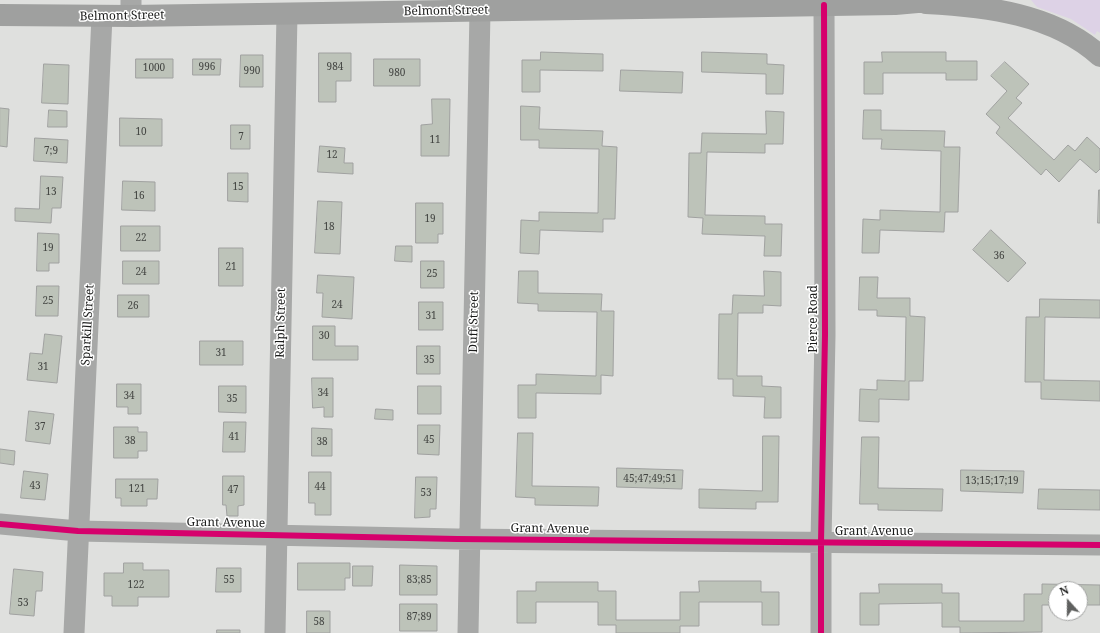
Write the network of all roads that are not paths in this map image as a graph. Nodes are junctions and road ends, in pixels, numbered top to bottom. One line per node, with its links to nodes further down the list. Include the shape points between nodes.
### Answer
1 (931, 1): 4 (main road, Belmont Street); 11 (main road, Belmont Street, via 1032,19 1073,36)
2 (733, 3): 3 (main road, Belmont Street); 4 (main road, Belmont Street)
3 (601, 4): 8 (main road, Belmont Street)
4 (824, 5): 16 (street, Pierce Road, via 825,335)
5 (430, 6): 7 (main road, Belmont Street); 8 (main road, Belmont Street)
6 (131, 8): 7 (main road, Belmont Street); 10 (main road, Belmont Street)
7 (279, 9): 14 (street, Ralph Street)
8 (480, 11): 15 (street, Duff Street)
9 (0, 15): 10 (main road, Belmont Street)
10 (102, 16): 13 (street, Sparkill Street)
11 (1100, 56)
12 (0, 524): 13 (street, Grant Avenue)
13 (78, 531): 14 (street, Grant Avenue); 18 (street, Sparkill Street)
14 (277, 535): 15 (street, Grant Avenue); 19 (street, Ralph Street)
15 (470, 539): 16 (street, Grant Avenue); 20 (street, Duff Street)
16 (821, 542): 17 (street, Grant Avenue); 21 (street, Pierce Road)
17 (1100, 545)
18 (74, 633)
19 (275, 633)
20 (468, 633)
21 (821, 633)

